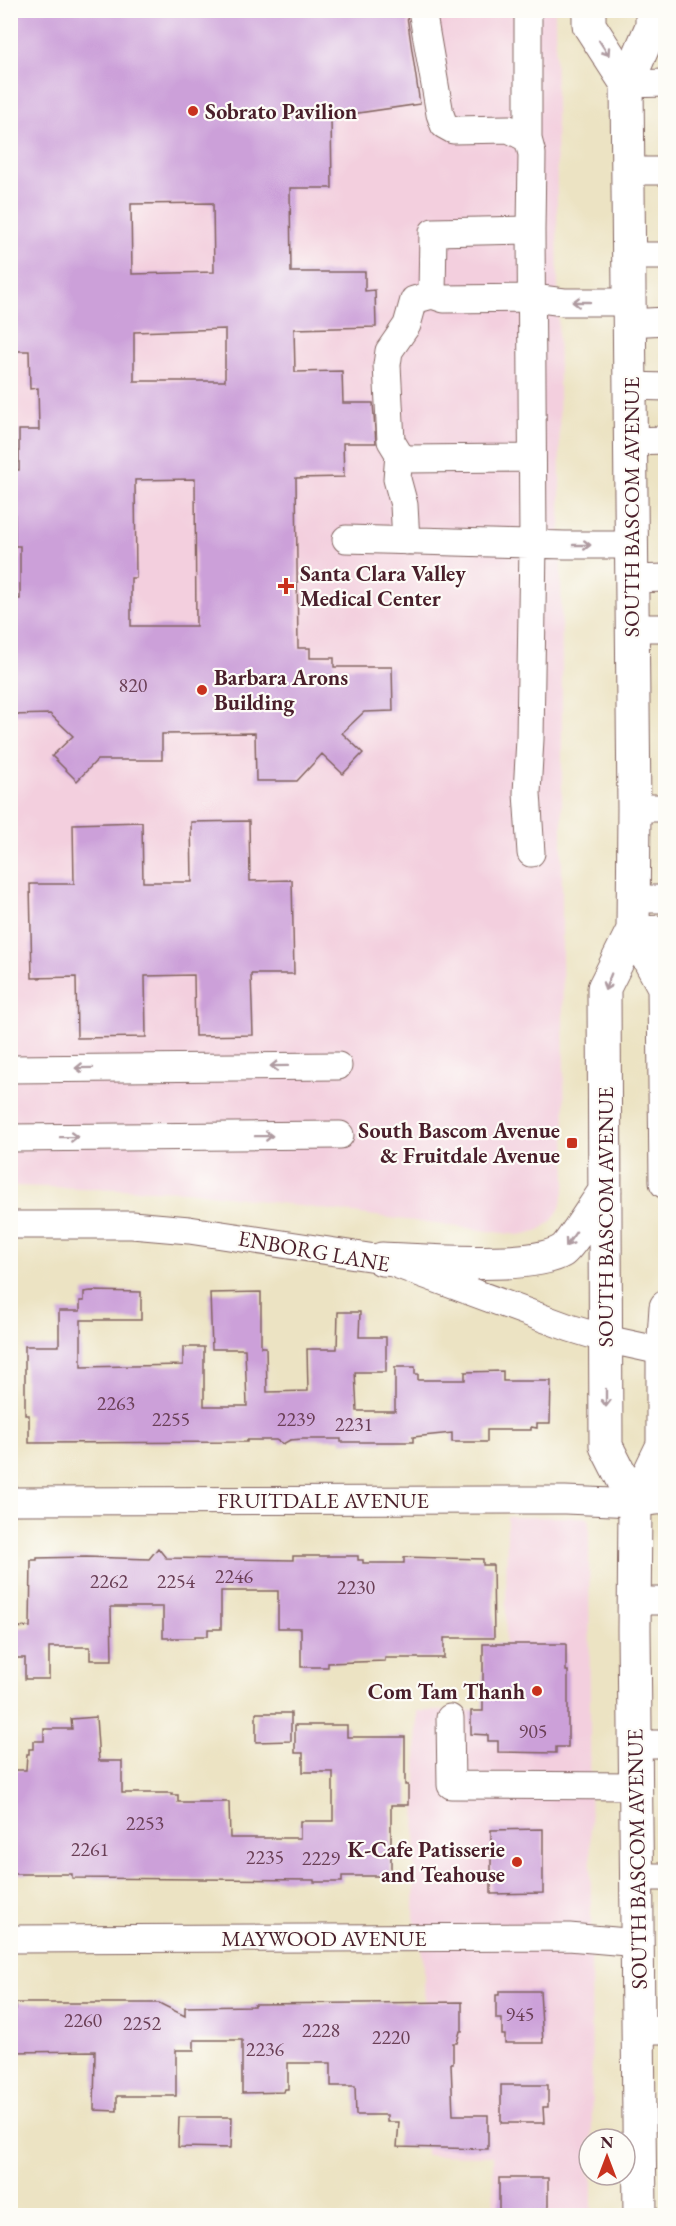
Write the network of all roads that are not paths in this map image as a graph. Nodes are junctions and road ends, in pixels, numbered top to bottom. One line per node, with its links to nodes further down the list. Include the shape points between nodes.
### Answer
1 (422, 10): 7 (street, via 444,125 453,130 509,129)
2 (528, 10): 7 (street)
3 (589, 10): 6 (main road, one-way to 6, via 589,25)
4 (652, 10): 6 (main road, SOUTH BASCOM AVENUE, via 652,26)
5 (666, 83): 6 (street)
6 (627, 84): 8 (main road, SOUTH BASCOM AVENUE)
7 (528, 139): 10 (street, via 532,154)
8 (628, 171): 9 (street); 11 (main road, SOUTH BASCOM AVENUE)
9 (666, 171)
10 (531, 230): 13 (street, via 434,232); 14 (street)
11 (629, 256): 12 (street); 15 (main road, SOUTH BASCOM AVENUE)
12 (666, 256)
13 (432, 295): 14 (street, via 444,299); 21 (street, via 414,300 407,325 389,351 391,441)
14 (533, 298): 15 (street, one-way to 14); 22 (street)
15 (629, 312): 16 (street); 17 (main road, SOUTH BASCOM AVENUE)
16 (666, 321)
17 (630, 386): 18 (street); 20 (main road, SOUTH BASCOM AVENUE)
18 (666, 387)
19 (666, 440): 20 (street)
20 (630, 441): 26 (main road, SOUTH BASCOM AVENUE)
21 (399, 454): 22 (street, via 406,459); 24 (street, via 397,478 404,505)
22 (532, 458): 25 (street)
23 (346, 539): 24 (street)
24 (406, 541): 25 (street)
25 (533, 544): 26 (street, one-way to 26); 32 (street, via 527,793)
26 (632, 545): 28 (main road, SOUTH BASCOM AVENUE)
27 (666, 578): 28 (street)
28 (632, 579): 29 (main road, SOUTH BASCOM AVENUE)
29 (632, 628): 30 (street); 31 (main road, SOUTH BASCOM AVENUE)
30 (666, 628)
31 (650, 808): 34 (main road, SOUTH BASCOM AVENUE)
32 (531, 853)
33 (666, 899): 34 (street)
34 (633, 914): 35 (street); 36 (main road, SOUTH BASCOM AVENUE, via 664,987); 42 (main road, SOUTH BASCOM AVENUE, one-way to 42, via 604,988)
35 (666, 930)
36 (665, 1041): 41 (main road, SOUTH BASCOM AVENUE)
37 (338, 1066): 38 (street, one-way to 38)
38 (10, 1069)
39 (340, 1135): 40 (street, one-way to 39)
40 (10, 1138)
41 (666, 1182)
42 (605, 1191): 44 (main road, one-way to 44, via 563,1251 532,1260); 46 (main road, SOUTH BASCOM AVENUE)
43 (10, 1225): 44 (street, ENBORG LANE, via 132,1225 189,1230)
44 (382, 1259): 46 (street, ENBORG LANE)
45 (666, 1307): 47 (main road, SOUTH BASCOM AVENUE)
46 (606, 1339): 47 (street); 49 (main road, SOUTH BASCOM AVENUE, one-way to 49, via 606,1446)
47 (664, 1352): 49 (main road, SOUTH BASCOM AVENUE, via 663,1445)
48 (10, 1501): 49 (street, FRUITDALE AVENUE)
49 (650, 1502): 50 (main road, SOUTH BASCOM AVENUE)
50 (650, 1601): 52 (main road, SOUTH BASCOM AVENUE)
51 (450, 1718): 53 (street, via 451,1785)
52 (651, 1744): 53 (main road, SOUTH BASCOM AVENUE)
53 (637, 1786): 54 (main road, SOUTH BASCOM AVENUE)
54 (651, 1877): 56 (main road, SOUTH BASCOM AVENUE)
55 (10, 1939): 56 (street, MAYWOOD AVENUE, via 569,1937)
56 (638, 1943): 57 (main road, SOUTH BASCOM AVENUE)
57 (652, 2030): 58 (main road, SOUTH BASCOM AVENUE)
58 (640, 2216)

